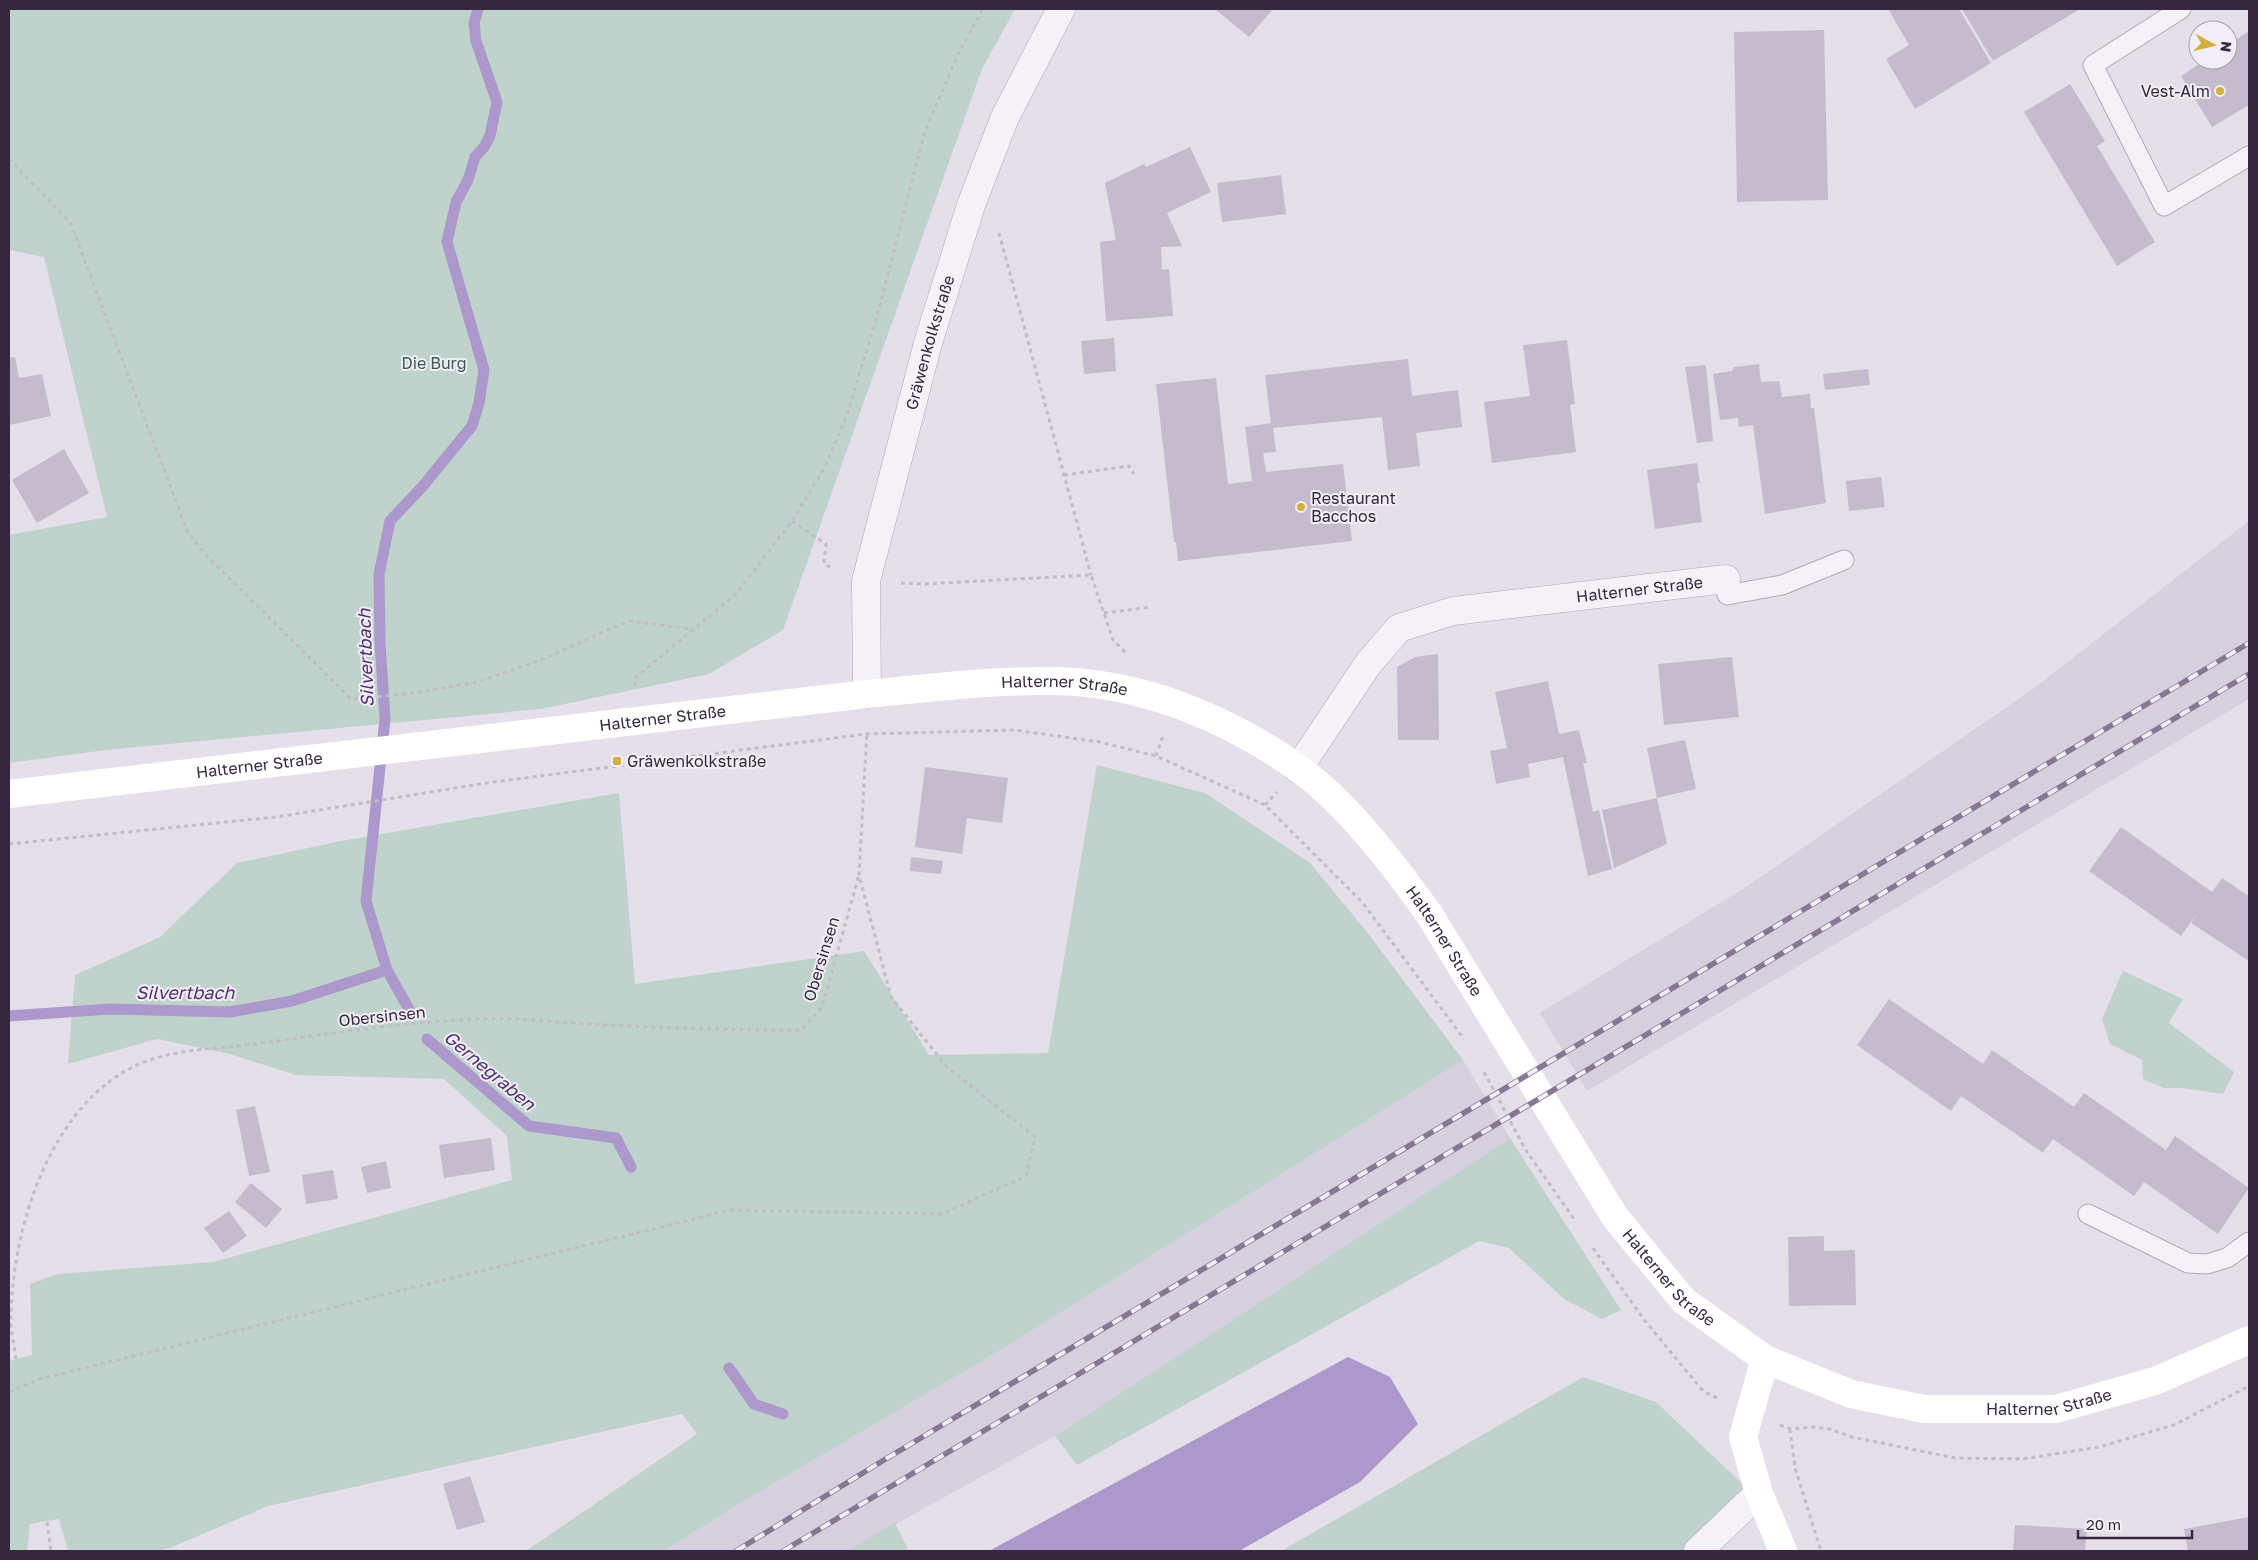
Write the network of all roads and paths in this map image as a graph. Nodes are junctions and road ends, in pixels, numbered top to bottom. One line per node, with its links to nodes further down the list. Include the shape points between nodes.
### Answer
1 (983, 9): 9 (path, via 960,50 924,131 877,316 848,412 824,467)
2 (1061, 9): 6 (street, Gräwenkolkstraße, via 1005,118)
3 (2181, 9): 4 (lane, via 2093,65 2164,206)
4 (2249, 156)
5 (9, 159): 16 (path, via 70,222 188,533 206,555 351,698 413,693 478,682 541,660 628,621)
6 (976, 192): 8 (path, via 996,209 996,221); 13 (street, Gräwenkolkstraße, via 928,343)
7 (1134, 474): 8 (path, via 1129,466)
8 (1064, 475): 11 (path)
9 (792, 521): 13 (path, via 826,544 824,564); 16 (path, via 736,594)
10 (1844, 560): 12 (lane, via 1782,584 1727,595)
11 (1091, 575): 13 (path, via 924,584); 15 (path)
12 (1726, 579): 23 (street, Halterner Straße, via 1453,611 1399,628 1368,664)
13 (866, 581): 18 (street, Gräwenkolkstraße)
14 (1151, 607): 15 (path)
15 (1104, 613): 17 (path, via 1113,640)
16 (691, 629): 20 (path, via 635,678)
17 (1130, 657)
18 (867, 694): 19 (main road, Halterner Straße, via 1057,681 1120,688); 20 (main road, Halterner Straße); 21 (path)
19 (1174, 702): 22 (path); 23 (main road, Halterner Straße, via 1236,730)
20 (636, 720): 24 (main road, Halterner Straße)
21 (866, 734): 22 (path, via 1014,730 1100,742); 25 (path, via 493,782 276,817); 26 (path)
22 (1156, 756): 27 (path, via 1265,805 1362,902)
23 (1298, 769): 35 (main road, Halterner Straße, via 1340,807 1400,873 1429,914 1615,1218 1684,1301)
24 (9, 794)
25 (9, 844)
26 (859, 875): 34 (path, Obersinsen, via 822,1008 801,1030 717,1030 480,1019 201,1048 158,1057 128,1070 97,1091 71,1120 34,1186 16,1256 10,1316); 37 (path, via 891,997 946,1066 1035,1137 1026,1176 942,1214 730,1210 40,1379)
27 (1468, 1046)
28 (1483, 1071): 30 (path, via 1525,1149)
29 (2088, 1214): 31 (lane, via 2188,1263 2207,1264 2227,1258)
30 (1580, 1229)
31 (2249, 1242)
32 (1591, 1245): 38 (path, via 1642,1317 1703,1392)
33 (2249, 1340): 35 (main road, Halterner Straße, via 2155,1382 2056,1409 1924,1410 1851,1394)
34 (16, 1359)
35 (1765, 1359): 38 (main road)
36 (2249, 1386): 39 (path, via 2174,1424 2099,1448 2023,1459 1956,1458 1852,1437 1830,1429)
37 (9, 1392)
38 (1749, 1413): 39 (path); 40 (main road, via 1743,1437)
39 (1790, 1429): 45 (path, via 1794,1468)
40 (1758, 1493): 43 (street); 44 (main road)
41 (47, 1522): 42 (path)
42 (51, 1551)
43 (1698, 1551)
44 (1783, 1551)
45 (1821, 1551)

